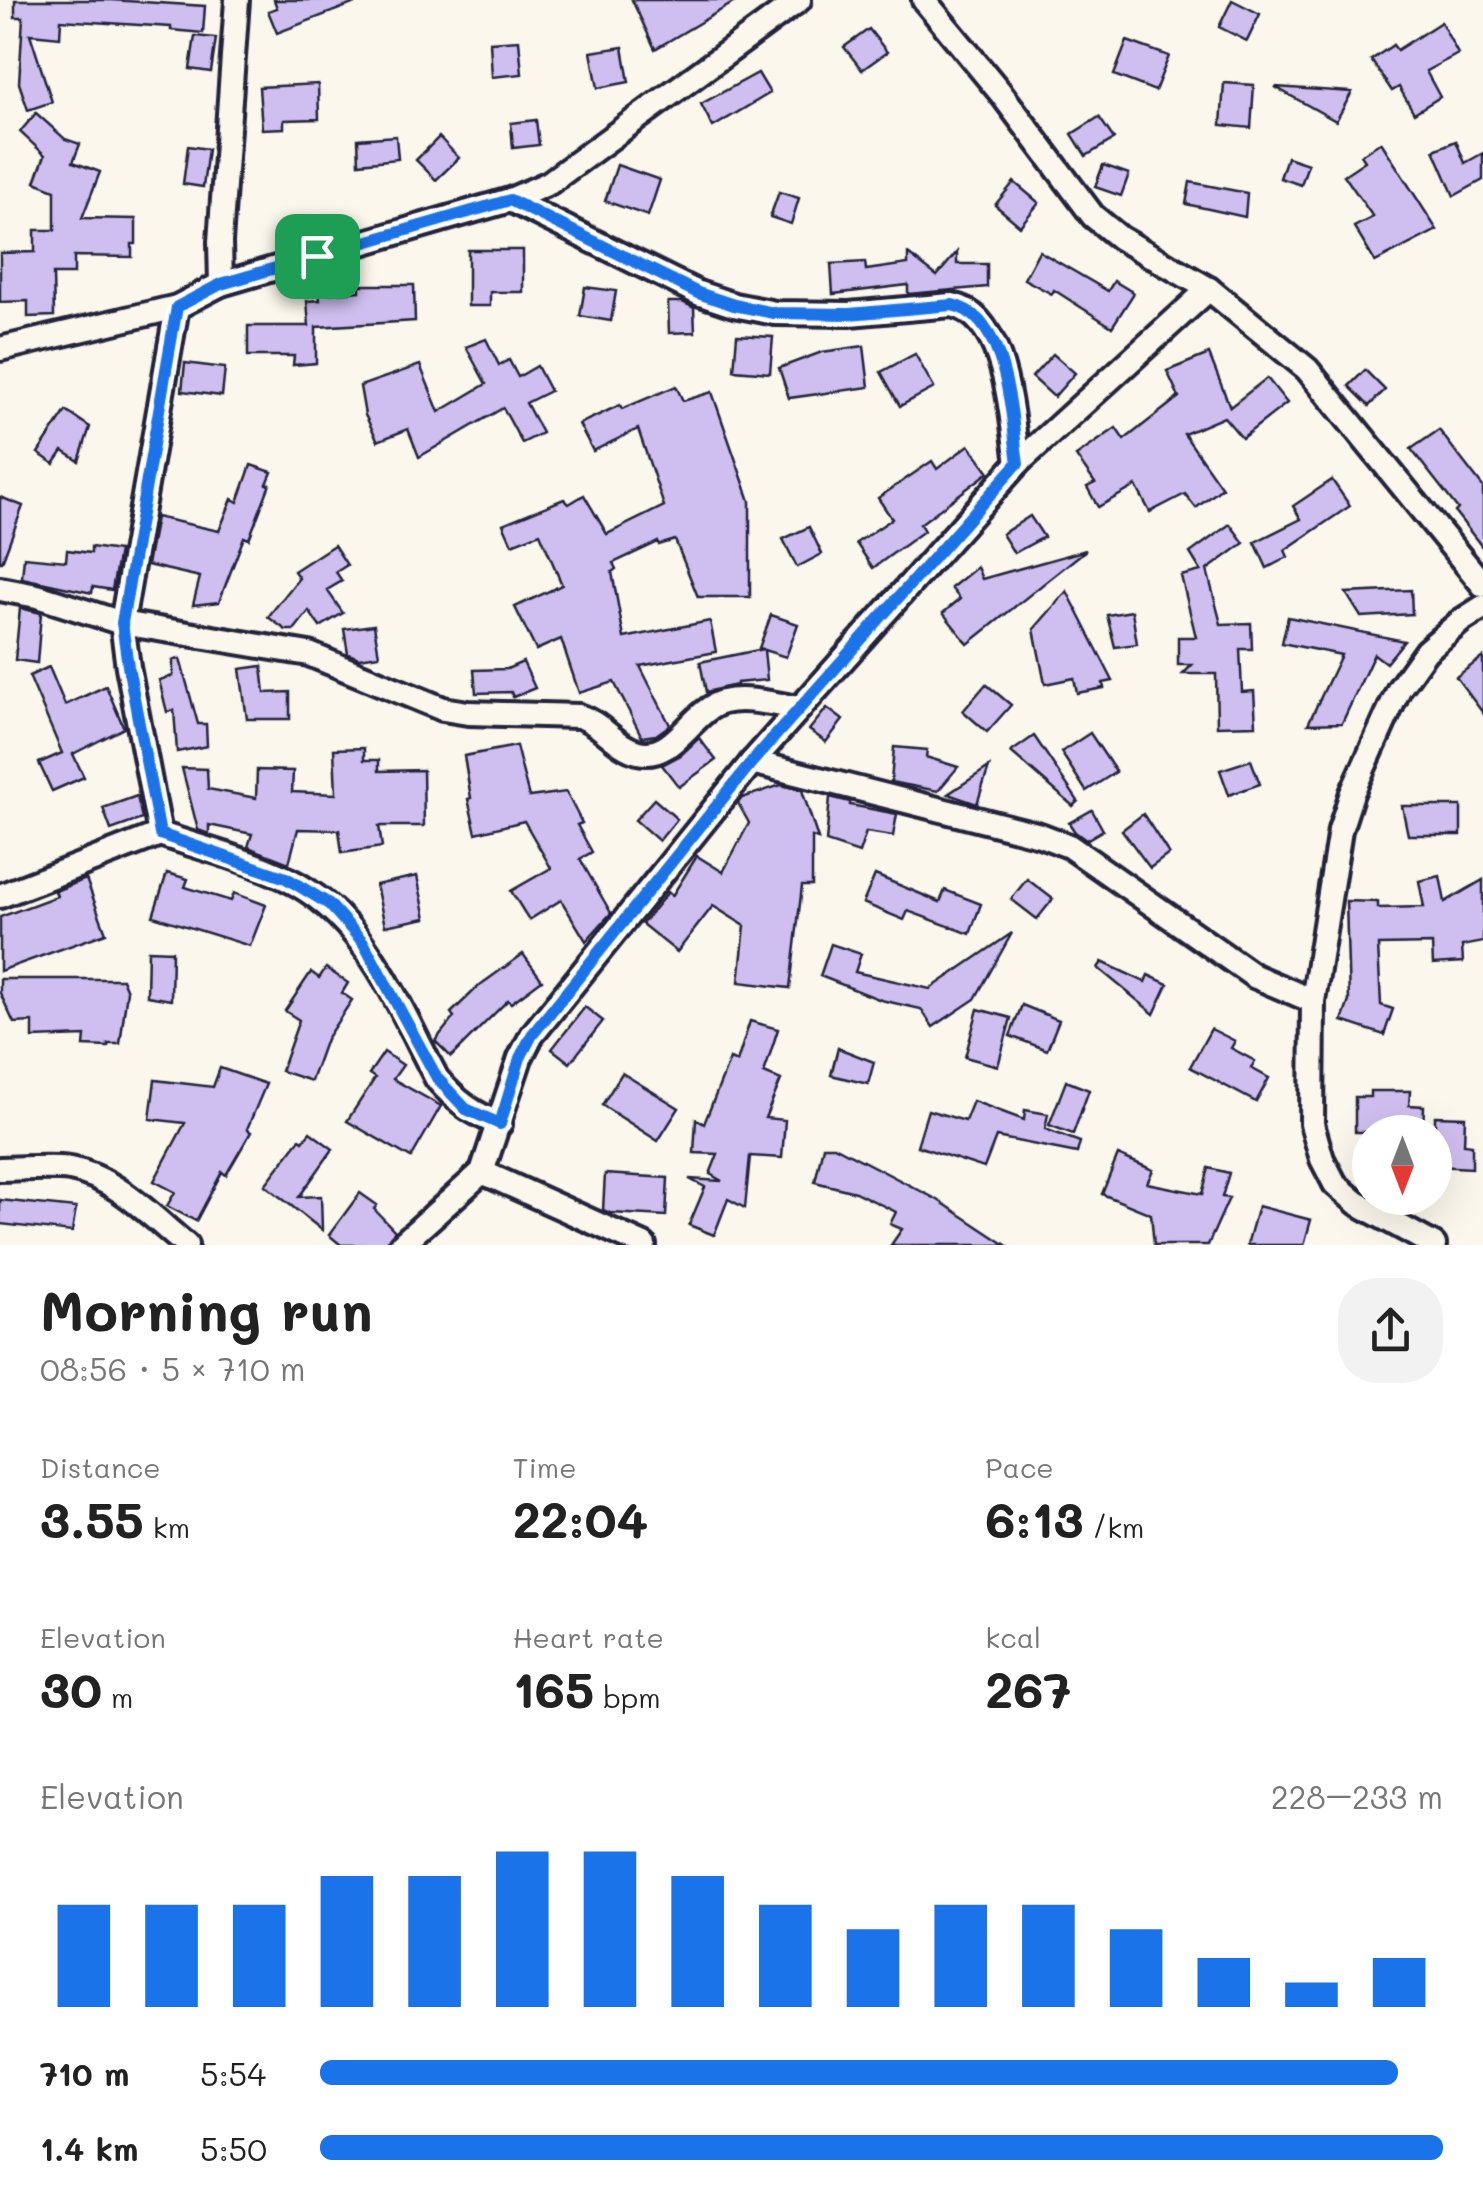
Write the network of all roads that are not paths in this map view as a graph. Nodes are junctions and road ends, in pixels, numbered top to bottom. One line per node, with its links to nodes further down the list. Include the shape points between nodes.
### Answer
1 (238, 0): 5 (street)
2 (799, 0): 4 (street, via 549,183)
3 (924, 0): 6 (street, via 1093,216)
4 (510, 200): 5 (street); 9 (street, via 734,305 849,314 966,308 998,352)
5 (221, 284): 7 (street)
6 (1209, 289): 9 (street); 10 (street, via 1308,369)
7 (177, 307): 8 (street); 13 (street)
8 (0, 349)
9 (1018, 463): 14 (street)
10 (1483, 585)
11 (0, 589): 13 (street)
12 (1483, 607): 18 (street, via 1426,652 1399,690 1352,794)
13 (122, 623): 14 (street, via 309,654 443,708 579,716 634,752 664,748 708,708 725,702); 16 (street)
14 (800, 708): 15 (street)
15 (752, 762): 18 (street, via 1069,846 1254,976); 19 (street, via 532,1035)
16 (160, 834): 17 (street); 19 (street, via 286,878 329,904 363,942 437,1078 466,1109)
17 (0, 896)
18 (1312, 1001): 25 (street, via 1312,1124 1322,1158 1357,1203)
19 (500, 1124): 21 (street)
20 (0, 1169): 22 (street, via 69,1169 90,1176)
21 (482, 1172): 23 (street); 24 (street)
22 (186, 1245)
23 (400, 1245)
24 (644, 1245)
25 (1434, 1245)

